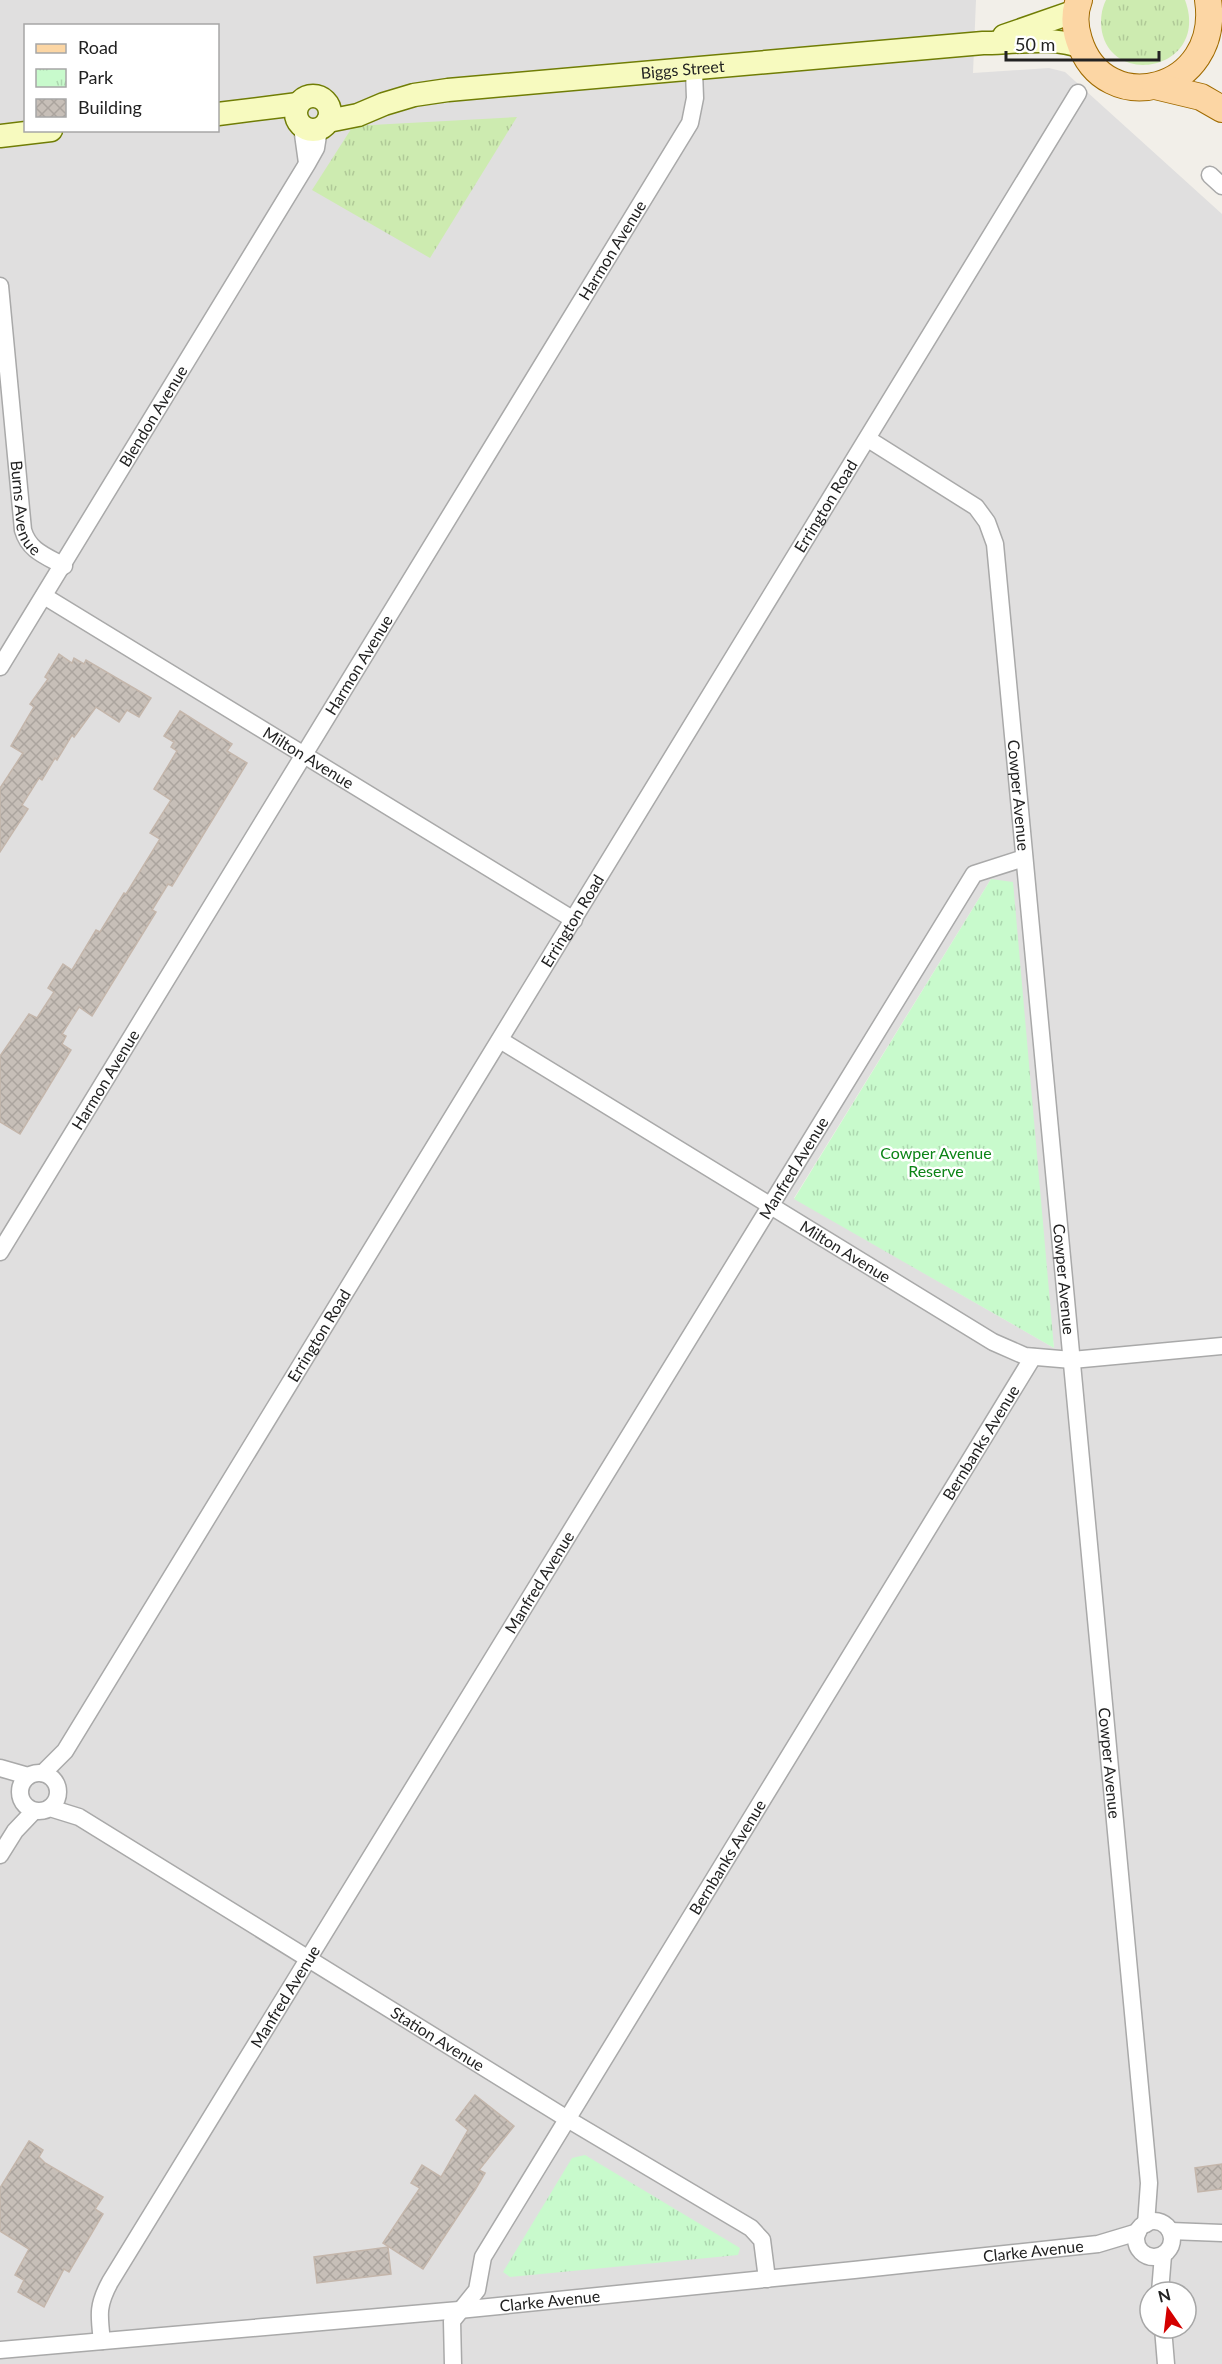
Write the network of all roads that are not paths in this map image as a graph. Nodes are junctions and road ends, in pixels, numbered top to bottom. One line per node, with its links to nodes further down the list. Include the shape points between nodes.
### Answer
1 (1076, 4): 3 (street, Biggs Street, via 1025,31); 4 (main road, via 1076,30)
2 (1215, 20): 6 (main road, via 1206,44 1186,72)
3 (983, 43): 4 (street, Biggs Street, via 1047,42); 5 (street, Biggs Street)
4 (1082, 48): 6 (main road, via 1106,77 1130,86)
5 (694, 70): 10 (street, Biggs Street, via 448,90); 18 (street, Harmon Avenue, via 695,98 690,123)
6 (1155, 86): 8 (main road, via 1201,98)
7 (1078, 93): 14 (street, Errington Road)
8 (1222, 109)
9 (219, 114): 10 (street, Biggs Street, via 245,111)
10 (313, 118): 15 (street, Blendon Avenue, via 316,148)
11 (34, 132): 12 (street)
12 (0, 136)
13 (0, 286): 15 (street, Burns Avenue, via 23,530 32,549)
14 (868, 439): 19 (street, Cowper Avenue, via 976,507 987,522 995,544); 20 (street, Errington Road)
15 (64, 566): 16 (street, Blendon Avenue)
16 (44, 596): 17 (street, Blendon Avenue); 18 (street, Milton Avenue)
17 (0, 667)
18 (304, 754): 20 (street, Milton Avenue); 23 (street, Harmon Avenue)
19 (1024, 858): 22 (street, Manfred Avenue, via 974,874); 26 (street, Cowper Avenue)
20 (573, 920): 21 (street, Errington Road)
21 (500, 1040): 22 (street, Milton Avenue); 28 (street, Errington Road)
22 (770, 1206): 25 (street, Milton Avenue, via 993,1342); 30 (street, Manfred Avenue)
23 (0, 1252)
24 (1222, 1346): 26 (street, Milton Avenue)
25 (1033, 1357): 26 (street, Milton Avenue); 31 (street, Bernbanks Avenue)
26 (1072, 1360): 33 (street, Cowper Avenue)
27 (0, 1768): 28 (street, Station Avenue)
28 (39, 1792): 29 (street, Errington Road); 30 (street, Station Avenue)
29 (0, 1855)
30 (309, 1958): 31 (street, Station Avenue); 38 (street, Manfred Avenue, via 110,2282 98,2310)
31 (569, 2120): 34 (street, Station Avenue, via 760,2236); 36 (street, Bernbanks Avenue, via 483,2257 474,2296)
32 (1218, 2233): 33 (street, Clarke Avenue)
33 (1155, 2239): 34 (street, Clarke Avenue); 35 (street, Cowper Avenue)
34 (767, 2279): 36 (street, Clarke Avenue)
35 (1159, 2280)
36 (459, 2310): 38 (street, Clarke Avenue); 40 (street, Bernbanks Avenue, via 451,2330)
37 (1164, 2340): 41 (street)
38 (102, 2341): 39 (street, Clarke Avenue)
39 (0, 2350)
40 (453, 2364)
41 (1166, 2364)

